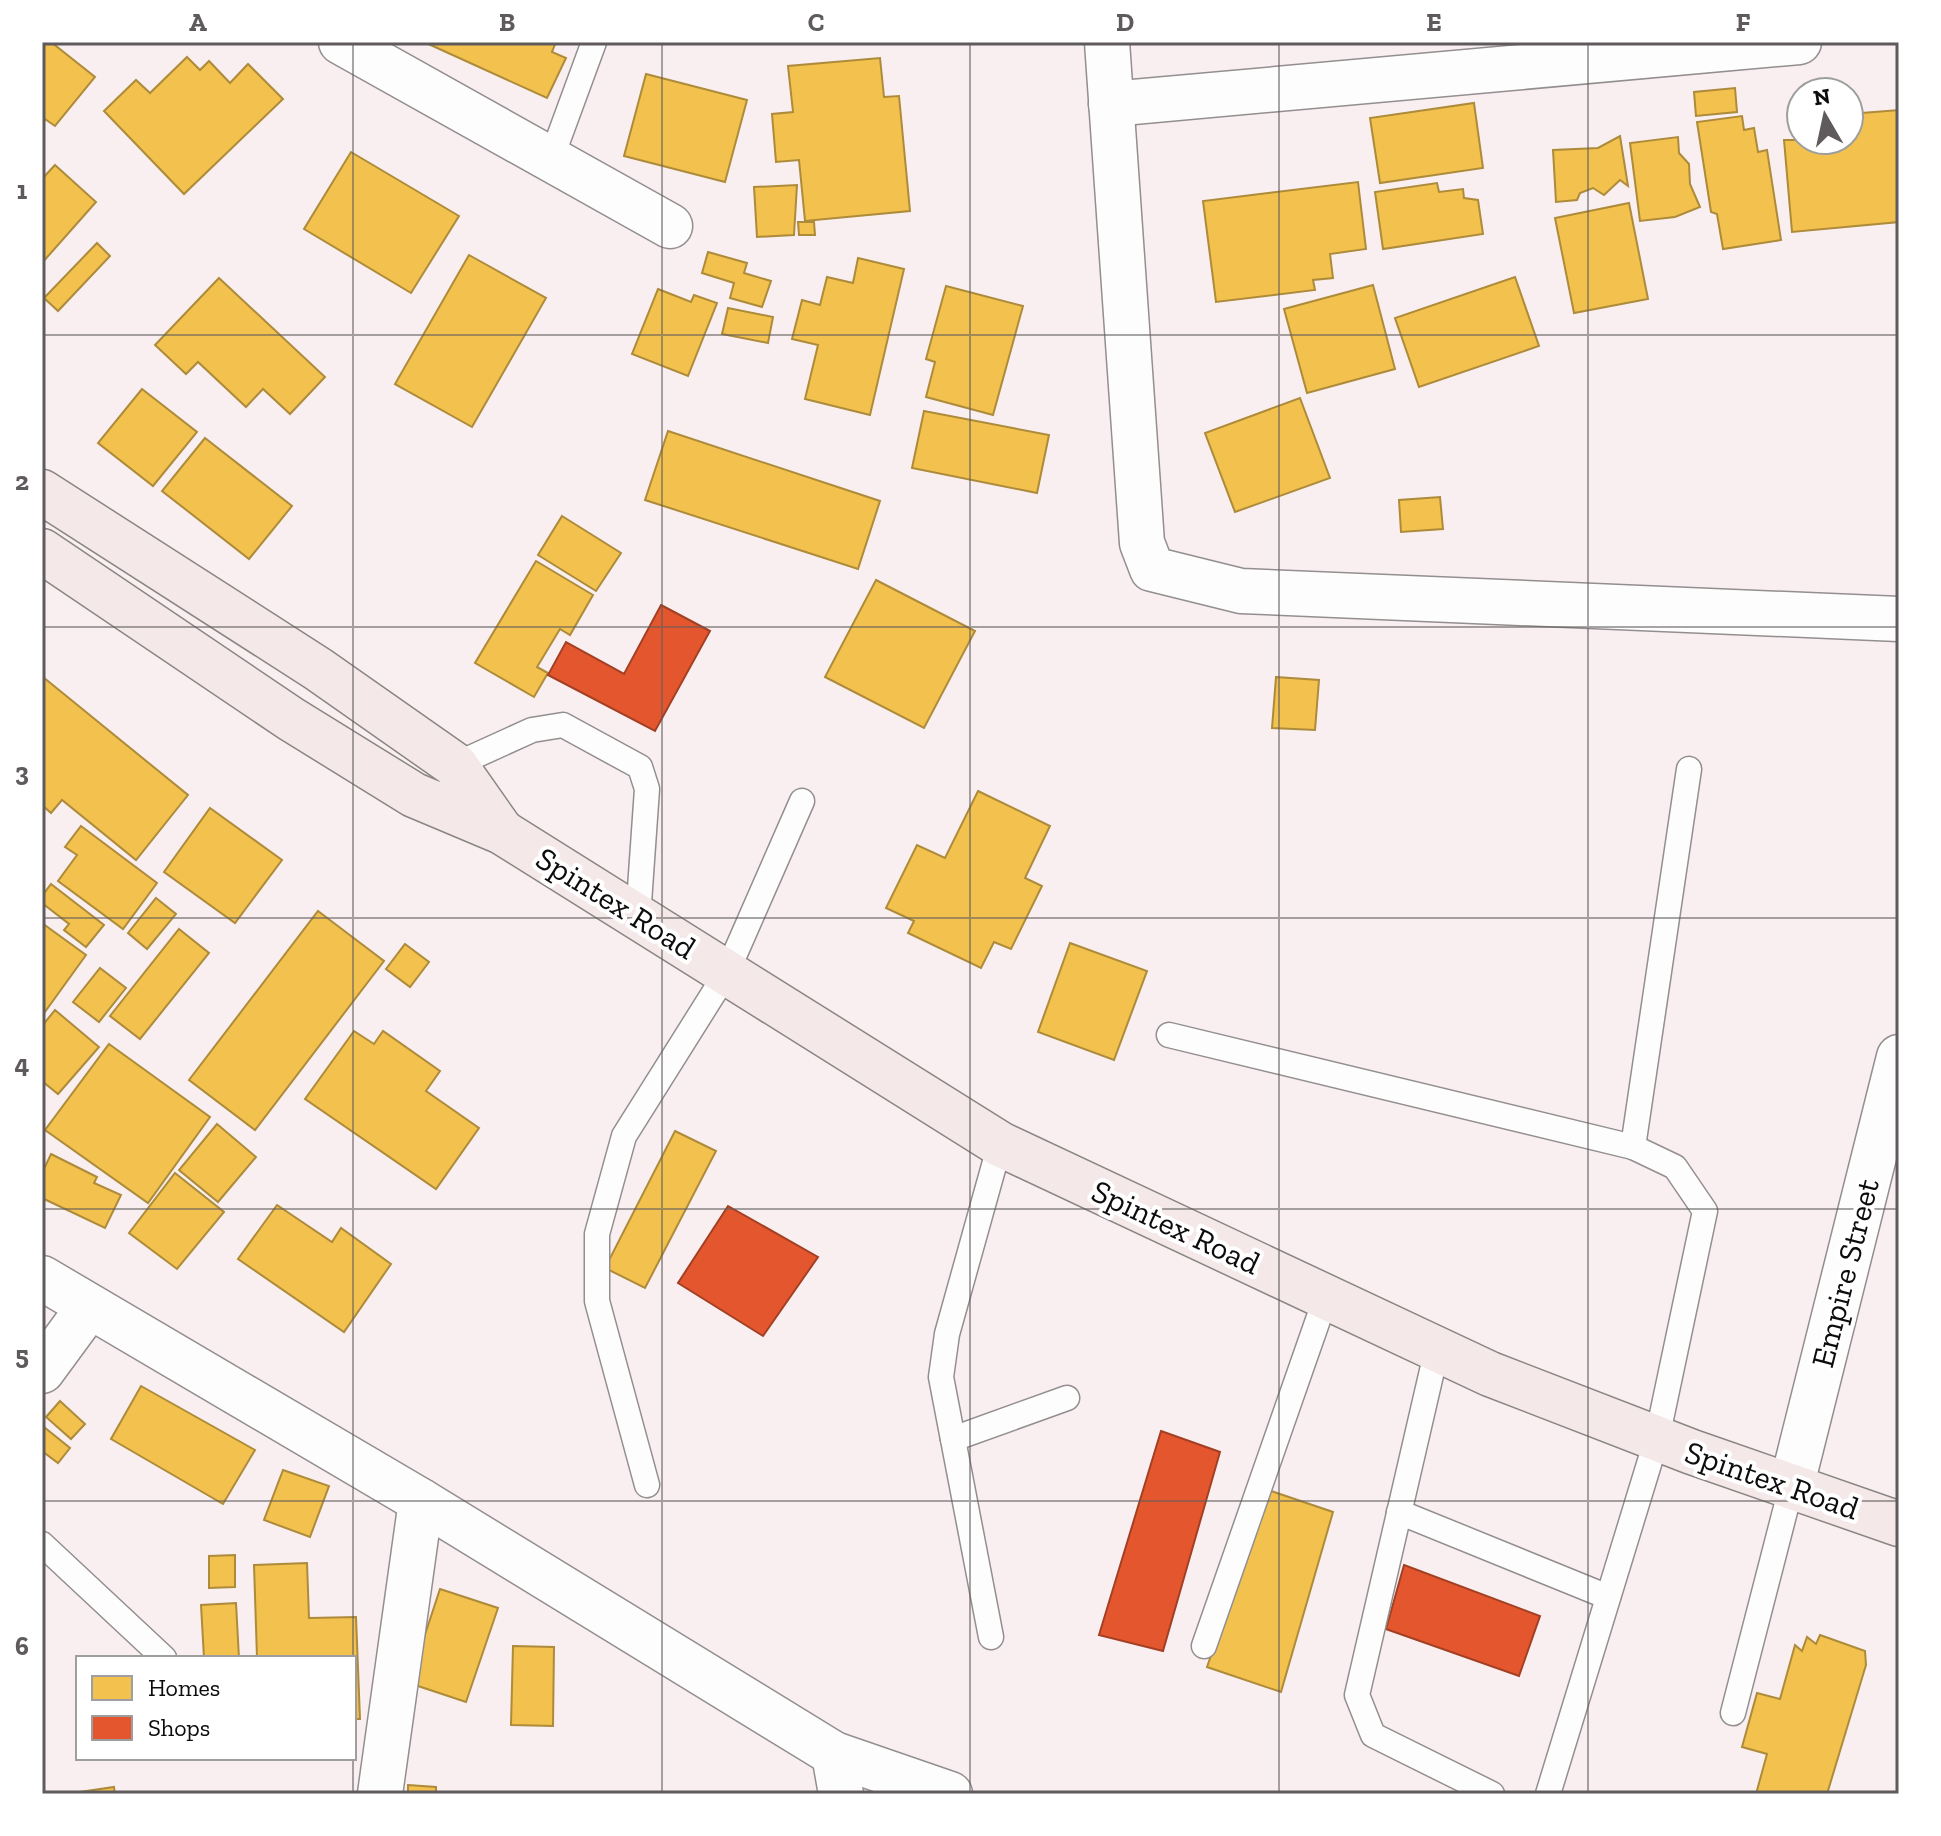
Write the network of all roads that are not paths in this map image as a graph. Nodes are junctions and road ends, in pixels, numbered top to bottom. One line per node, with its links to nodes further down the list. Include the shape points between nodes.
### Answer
1 (341, 42): 6 (street)
2 (594, 42): 6 (lane)
3 (1107, 42): 5 (street)
4 (1799, 42): 5 (street)
5 (1111, 104): 11 (street, via 1142,543 1152,569 1241,591)
6 (551, 159): 7 (street)
7 (670, 226)
8 (42, 492): 9 (main road, Spintex Road)
9 (84, 519): 10 (street); 12 (main road, Spintex Road, via 318,669)
10 (46, 560): 15 (main road, Spintex Road, via 414,795)
11 (1899, 619)
12 (455, 765): 15 (main road, Spintex Road); 16 (lane, via 532,730 563,725 640,767 647,789)
13 (1689, 769): 21 (lane)
14 (802, 801): 17 (lane)
15 (502, 832): 16 (main road, Spintex Road)
16 (638, 917): 17 (main road, Spintex Road)
17 (727, 972): 20 (main road, Spintex Road); 30 (lane, via 624,1136 597,1234 597,1301)
18 (1169, 1035): 21 (lane)
19 (1899, 1057): 31 (street, Empire Street)
20 (1000, 1144): 23 (main road, Spintex Road); 29 (lane, via 947,1334 941,1377)
21 (1633, 1147): 28 (lane, via 1675,1167 1705,1211)
22 (42, 1278): 24 (street)
23 (1326, 1297): 25 (main road, Spintex Road); 38 (lane)
24 (89, 1307): 26 (street); 32 (street)
25 (1437, 1349): 28 (main road, Spintex Road); 33 (lane)
26 (42, 1371)
27 (1067, 1398): 29 (lane)
28 (1657, 1438): 31 (main road, Spintex Road); 36 (lane)
29 (953, 1439): 37 (lane)
30 (647, 1485)
31 (1791, 1488): 34 (main road, Spintex Road); 40 (lane)
32 (421, 1501): 41 (street); 42 (street)
33 (1399, 1512): 36 (lane); 44 (lane, via 1357,1695 1362,1713 1373,1735)
34 (1899, 1524)
35 (42, 1544): 39 (lane)
36 (1608, 1597): 45 (lane)
37 (991, 1637)
38 (1204, 1646)
39 (162, 1656)
40 (1733, 1713)
41 (838, 1774): 43 (street)
42 (380, 1794)
43 (950, 1794)
44 (1492, 1794)
45 (1548, 1794)

